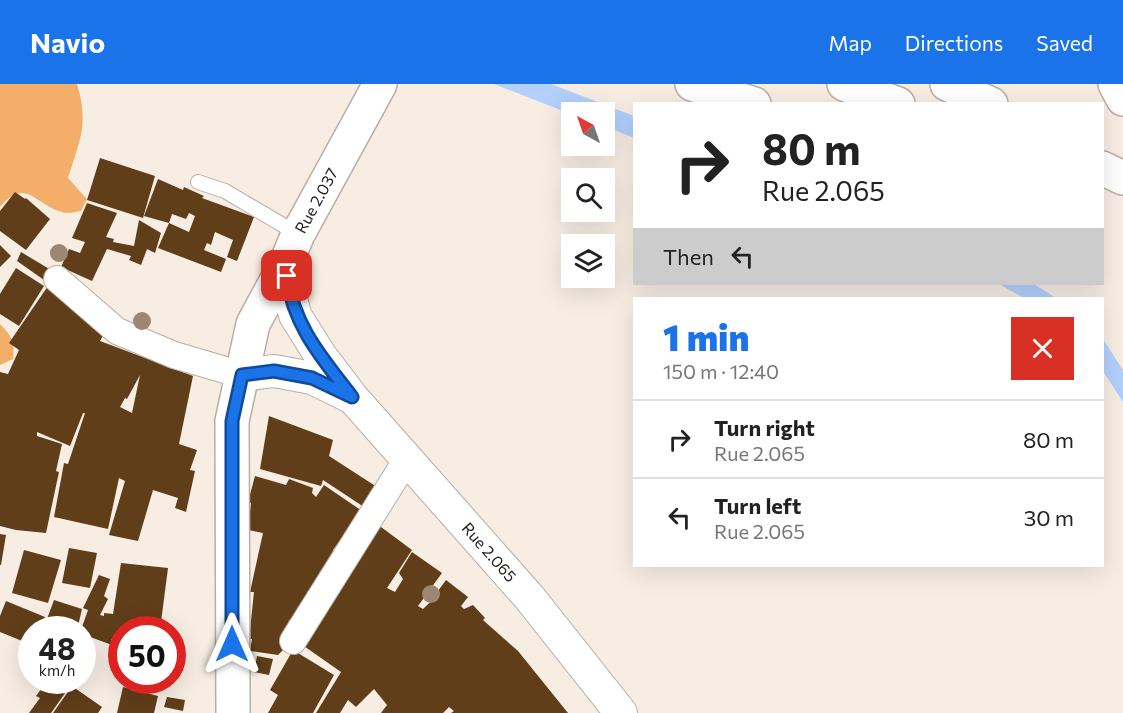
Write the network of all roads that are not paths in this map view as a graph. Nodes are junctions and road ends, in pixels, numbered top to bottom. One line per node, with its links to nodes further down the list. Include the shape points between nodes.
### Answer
1 (381, 84): 13 (main road, Rue 2.037)
2 (692, 84): 7 (main road)
3 (844, 84): 8 (main road)
4 (947, 84): 9 (main road)
5 (1115, 84): 6 (main road)
6 (1123, 99)
7 (748, 102)
8 (893, 102)
9 (987, 102)
10 (1104, 169): 11 (main road)
11 (1123, 178)
12 (198, 182): 13 (lane, via 225,191)
13 (292, 249): 15 (main road, Rue 2.037, via 253,324); 16 (street, Rue 2.065, via 289,290 295,315)
14 (57, 279): 15 (street, via 117,331 174,355)
15 (242, 375): 16 (street, Rue 2.065, via 274,371 312,378); 19 (main road, Rue 2.037, via 232,421)
16 (352, 397): 17 (street, Rue 2.065)
17 (407, 459): 18 (street); 20 (street, Rue 2.065, via 529,597)
18 (293, 641)
19 (234, 712)
20 (621, 713)

